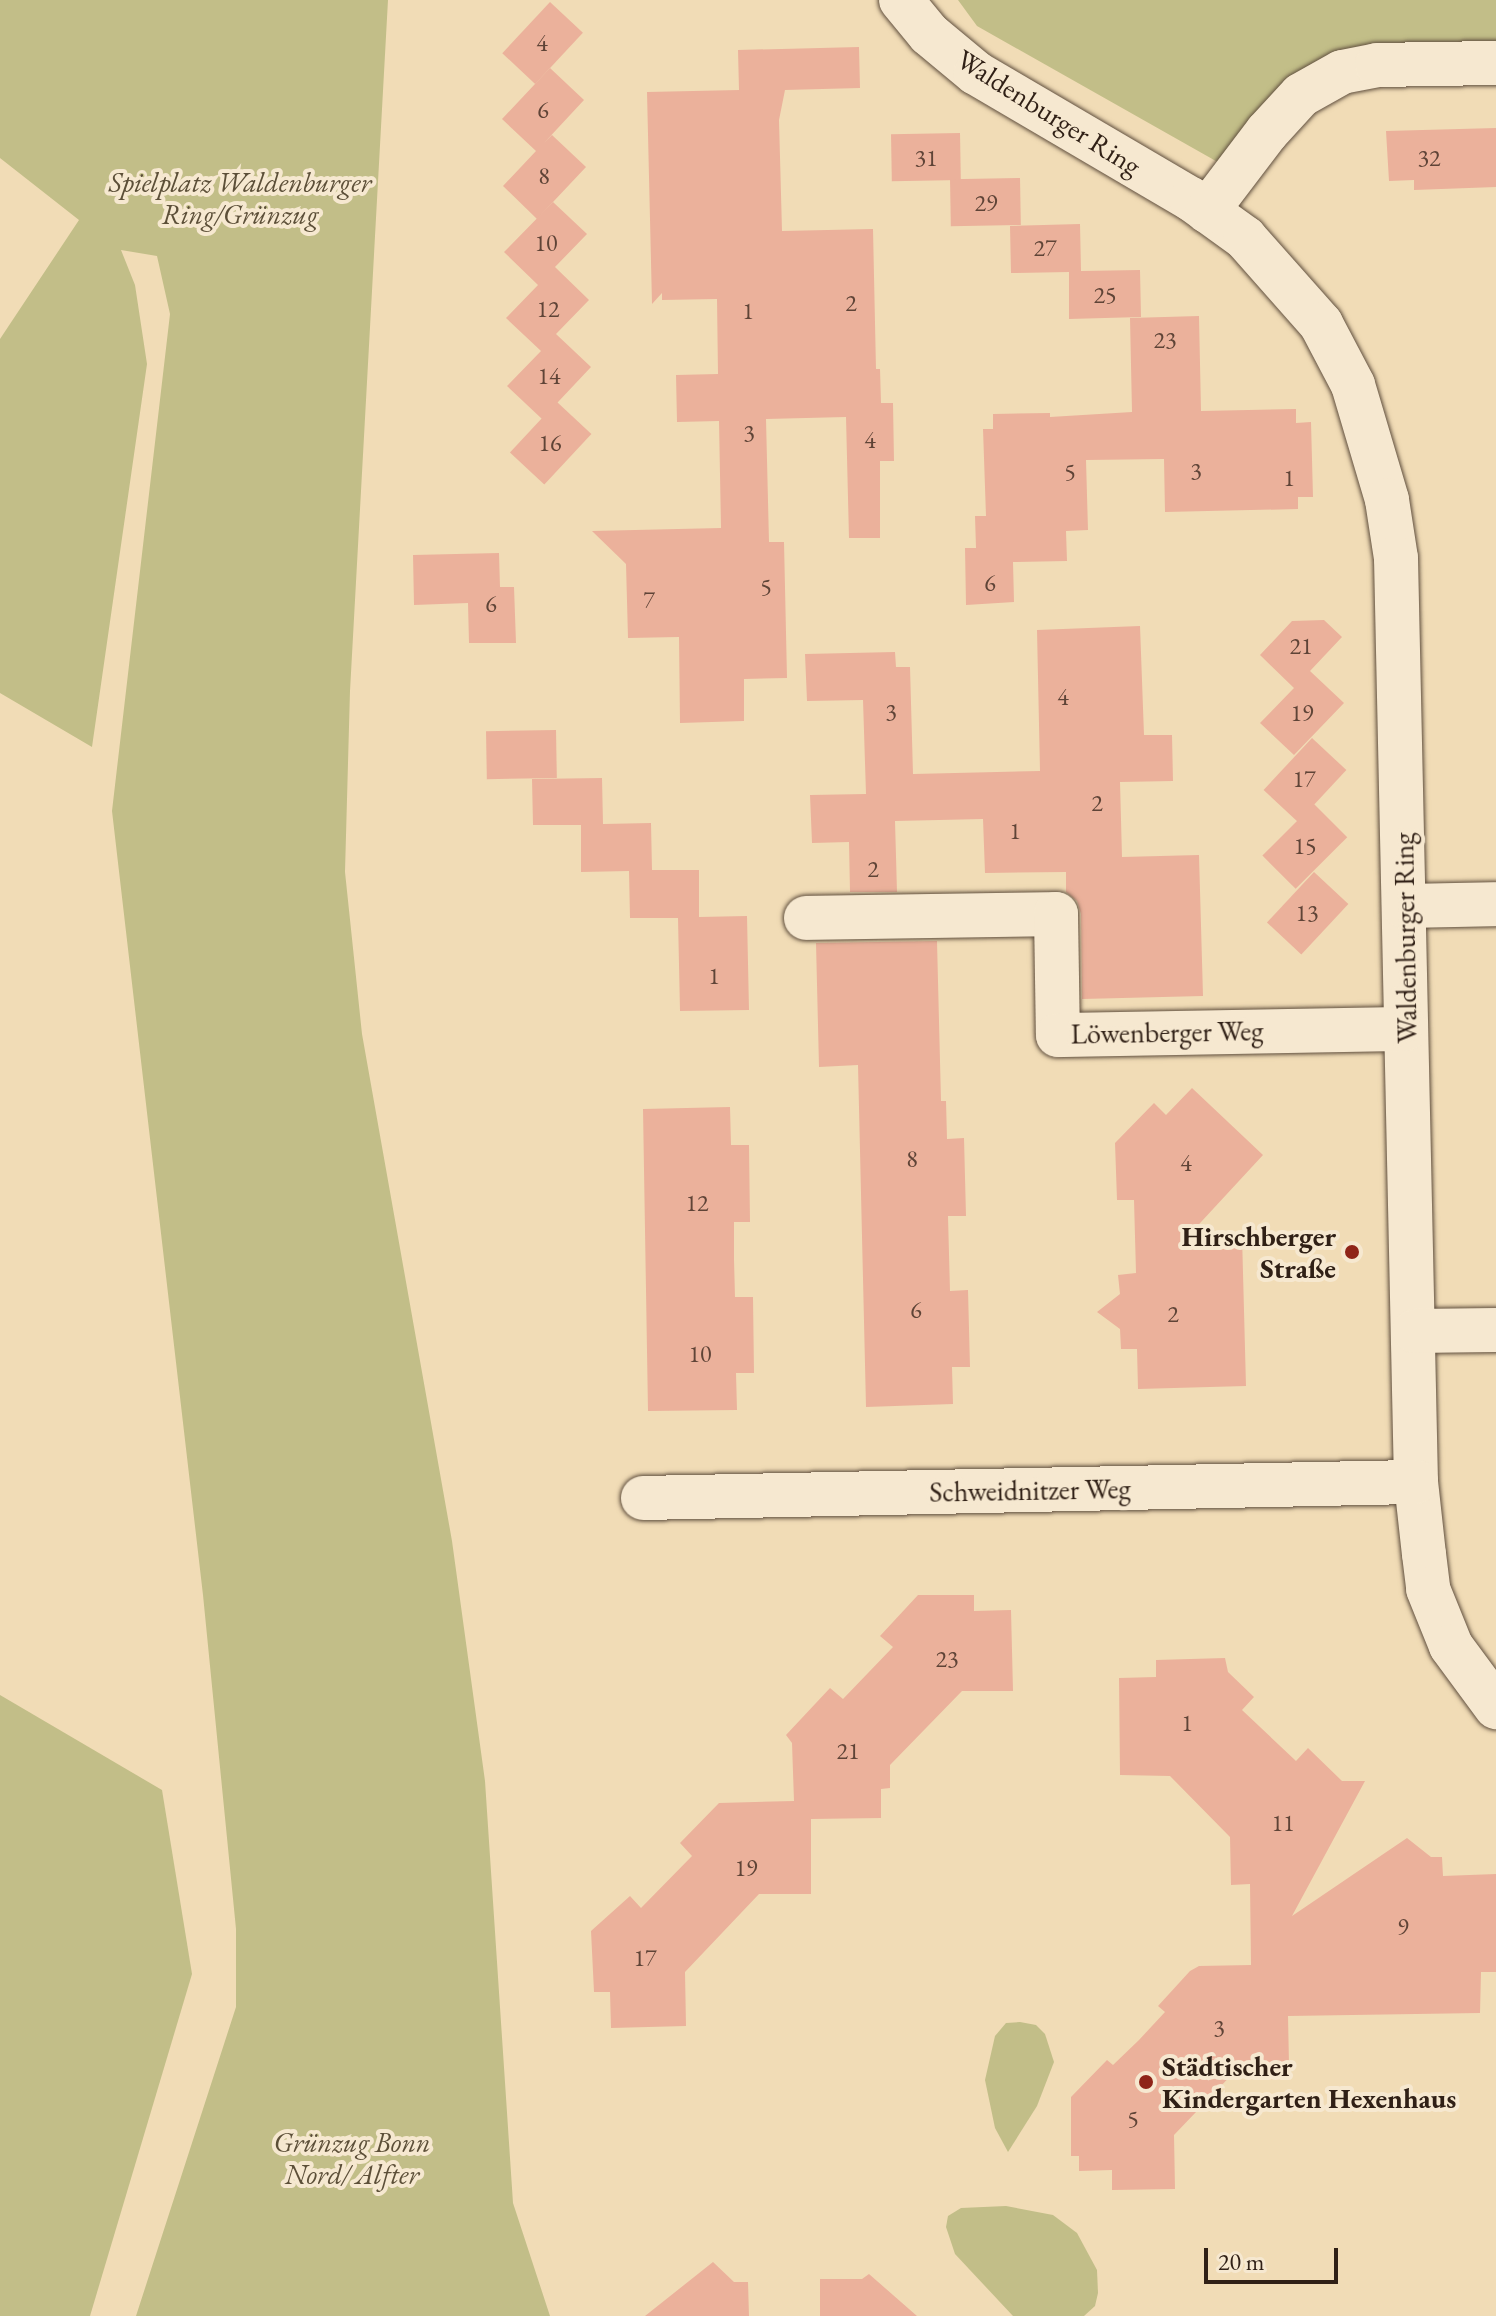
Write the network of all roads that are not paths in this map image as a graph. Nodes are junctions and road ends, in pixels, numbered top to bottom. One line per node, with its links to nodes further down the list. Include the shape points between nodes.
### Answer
1 (901, 0): 3 (street, Waldenburger Ring, via 929,34 976,73)
2 (1496, 63): 3 (street, via 1377,65 1342,72 1301,95)
3 (1207, 211): 5 (street, Waldenburger Ring, via 1245,238 1321,324 1353,385 1369,435 1396,558)
4 (1496, 904): 5 (street)
5 (1404, 906): 7 (street, Waldenburger Ring)
6 (806, 918): 7 (street, Löwenberger Weg, via 1056,914 1058,1035)
7 (1406, 1029): 9 (street, Waldenburger Ring)
8 (1496, 1330): 9 (street)
9 (1415, 1331): 10 (street, Waldenburger Ring)
10 (1416, 1482): 11 (street, Schweidnitzer Weg); 12 (street, Waldenburger Ring, via 1428,1589 1451,1646)
11 (643, 1498)
12 (1496, 1707)

